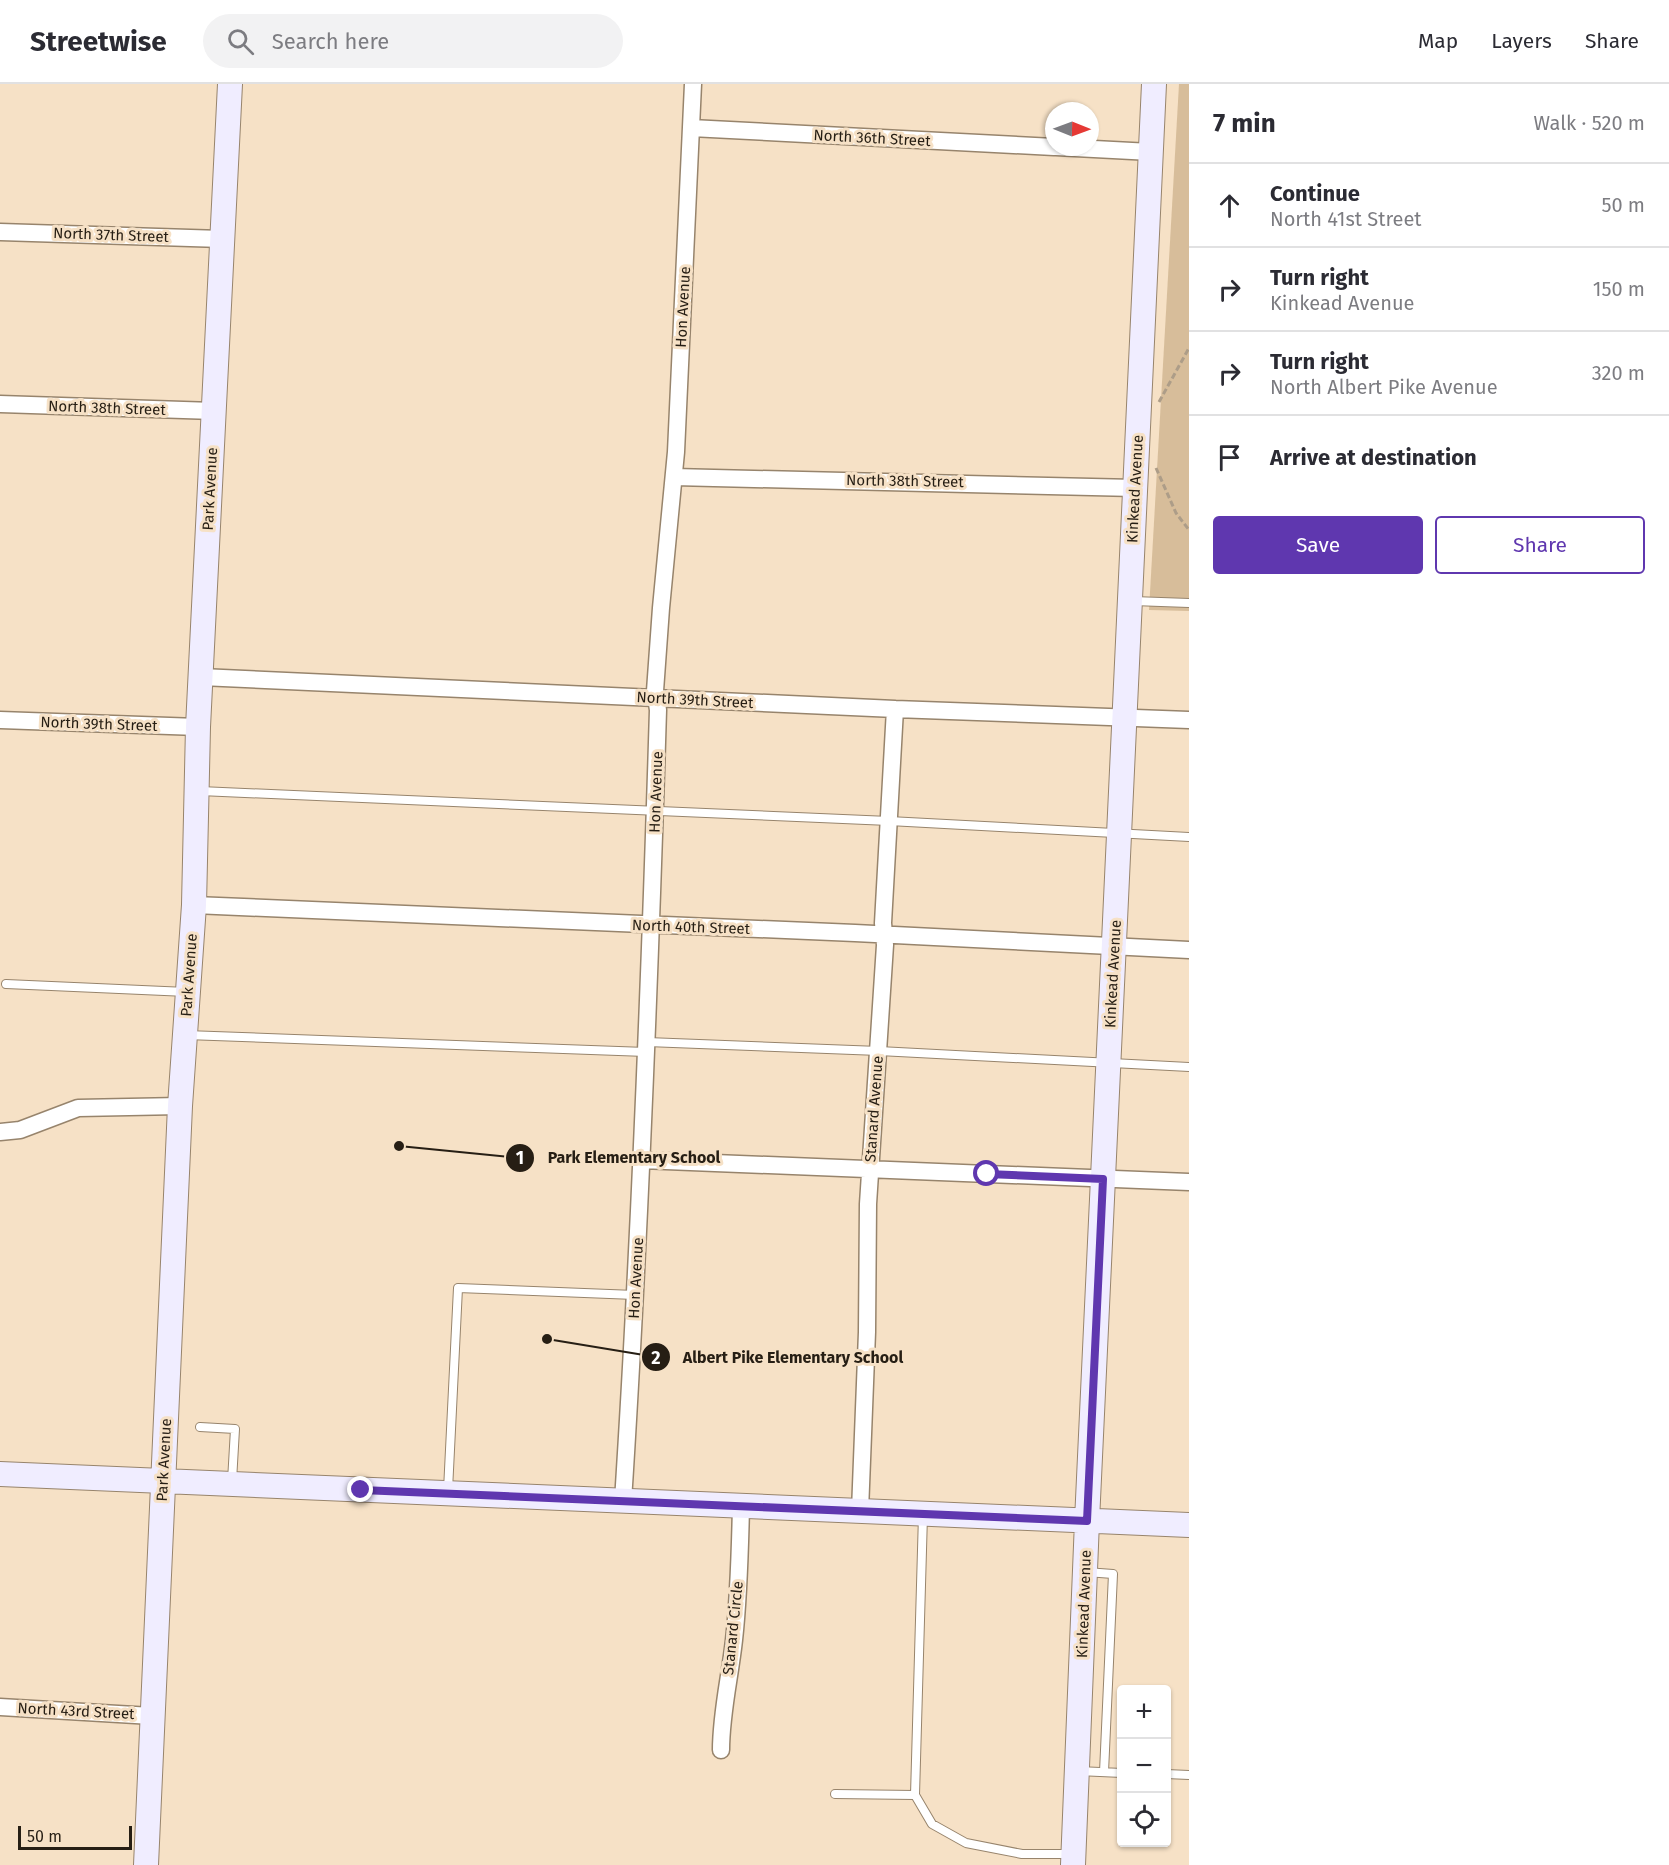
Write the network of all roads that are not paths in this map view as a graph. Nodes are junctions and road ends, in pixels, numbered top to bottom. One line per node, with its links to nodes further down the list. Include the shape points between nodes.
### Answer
1 (230, 84): 9 (street, Park Avenue)
2 (693, 84): 4 (street, Hon Avenue)
3 (1154, 84): 7 (street, Kinkead Avenue)
4 (691, 128): 5 (street, North 36th Street); 12 (street, Hon Avenue)
5 (1045, 146)
6 (1099, 149): 7 (street, North 36th Street)
7 (1151, 152): 13 (street, Kinkead Avenue)
8 (0, 232): 9 (street, North 37th Street)
9 (222, 239): 11 (street, Park Avenue)
10 (0, 404): 11 (street, North 38th Street)
11 (214, 411): 16 (street, Park Avenue)
12 (674, 477): 13 (street, North 38th Street); 17 (street, Hon Avenue)
13 (1135, 488): 14 (street, Kinkead Avenue)
14 (1130, 601): 15 (lane); 19 (street, Kinkead Avenue)
15 (1189, 603)
16 (201, 677): 17 (street, North 39th Street); 22 (street, Park Avenue)
17 (656, 698): 18 (street, North 39th Street); 24 (street, Hon Avenue)
18 (895, 709): 19 (street, North 39th Street); 25 (street, Stanard Avenue)
19 (1125, 717): 21 (street, North 39th Street); 26 (street, Kinkead Avenue)
20 (0, 720): 22 (street, North 39th Street)
21 (1189, 720)
22 (198, 727): 23 (street, Park Avenue)
23 (196, 791): 24 (lane); 28 (street, Park Avenue)
24 (655, 812): 25 (lane); 29 (street, Hon Avenue)
25 (889, 821): 26 (lane); 30 (street, Stanard Avenue)
26 (1119, 834): 27 (lane); 31 (street, Kinkead Avenue)
27 (1189, 837)
28 (194, 905): 29 (street, North 40th Street); 34 (street, Park Avenue)
29 (652, 926): 30 (street, North 40th Street); 36 (street, Hon Avenue)
30 (884, 935): 31 (street, North 40th Street); 37 (street, Stanard Avenue)
31 (1114, 946): 32 (street, North 40th Street); 38 (street, Kinkead Avenue)
32 (1189, 950)
33 (6, 984): 34 (lane)
34 (188, 992): 35 (street, Park Avenue)
35 (185, 1035): 36 (lane); 40 (street, Park Avenue)
36 (646, 1047): 37 (lane); 42 (street, Hon Avenue)
37 (879, 1051): 38 (lane); 43 (street, Stanard Avenue)
38 (1108, 1064): 39 (lane); 44 (street, Kinkead Avenue)
39 (1189, 1067)
40 (180, 1106): 41 (street, via 78,1108 40,1124); 49 (street, Park Avenue)
41 (0, 1132)
42 (641, 1160): 43 (street); 46 (street, Hon Avenue)
43 (870, 1170): 44 (street); 54 (street, Stanard Avenue)
44 (1103, 1179): 45 (street); 56 (street, Kinkead Avenue)
45 (1189, 1182)
46 (635, 1295): 51 (lane, via 459,1288); 52 (street, Hon Avenue)
47 (200, 1427): 50 (lane, via 235,1429)
48 (0, 1474): 49 (street)
49 (163, 1481): 50 (street); 60 (street, Park Avenue)
50 (231, 1484): 51 (street)
51 (448, 1493): 52 (street)
52 (623, 1501): 53 (street)
53 (741, 1506): 54 (street); 61 (street, Stanard Circle, via 738,1594)
54 (860, 1511): 55 (street)
55 (923, 1514): 56 (street); 68 (lane)
56 (1087, 1521): 57 (street); 58 (street, Kinkead Avenue)
57 (1189, 1525)
58 (1085, 1572): 62 (street, Kinkead Avenue); 63 (lane, via 1113,1574)
59 (0, 1707): 60 (street, North 43rd Street)
60 (152, 1716): 70 (street, Park Avenue)
61 (721, 1750)
62 (1077, 1771): 63 (lane); 69 (street, Kinkead Avenue)
63 (1104, 1772): 64 (lane)
64 (1117, 1773)
65 (1171, 1774): 66 (lane)
66 (1189, 1775)
67 (835, 1794): 68 (lane)
68 (915, 1795): 69 (lane, via 932,1824 966,1843)
69 (1073, 1860)
70 (146, 1865)

